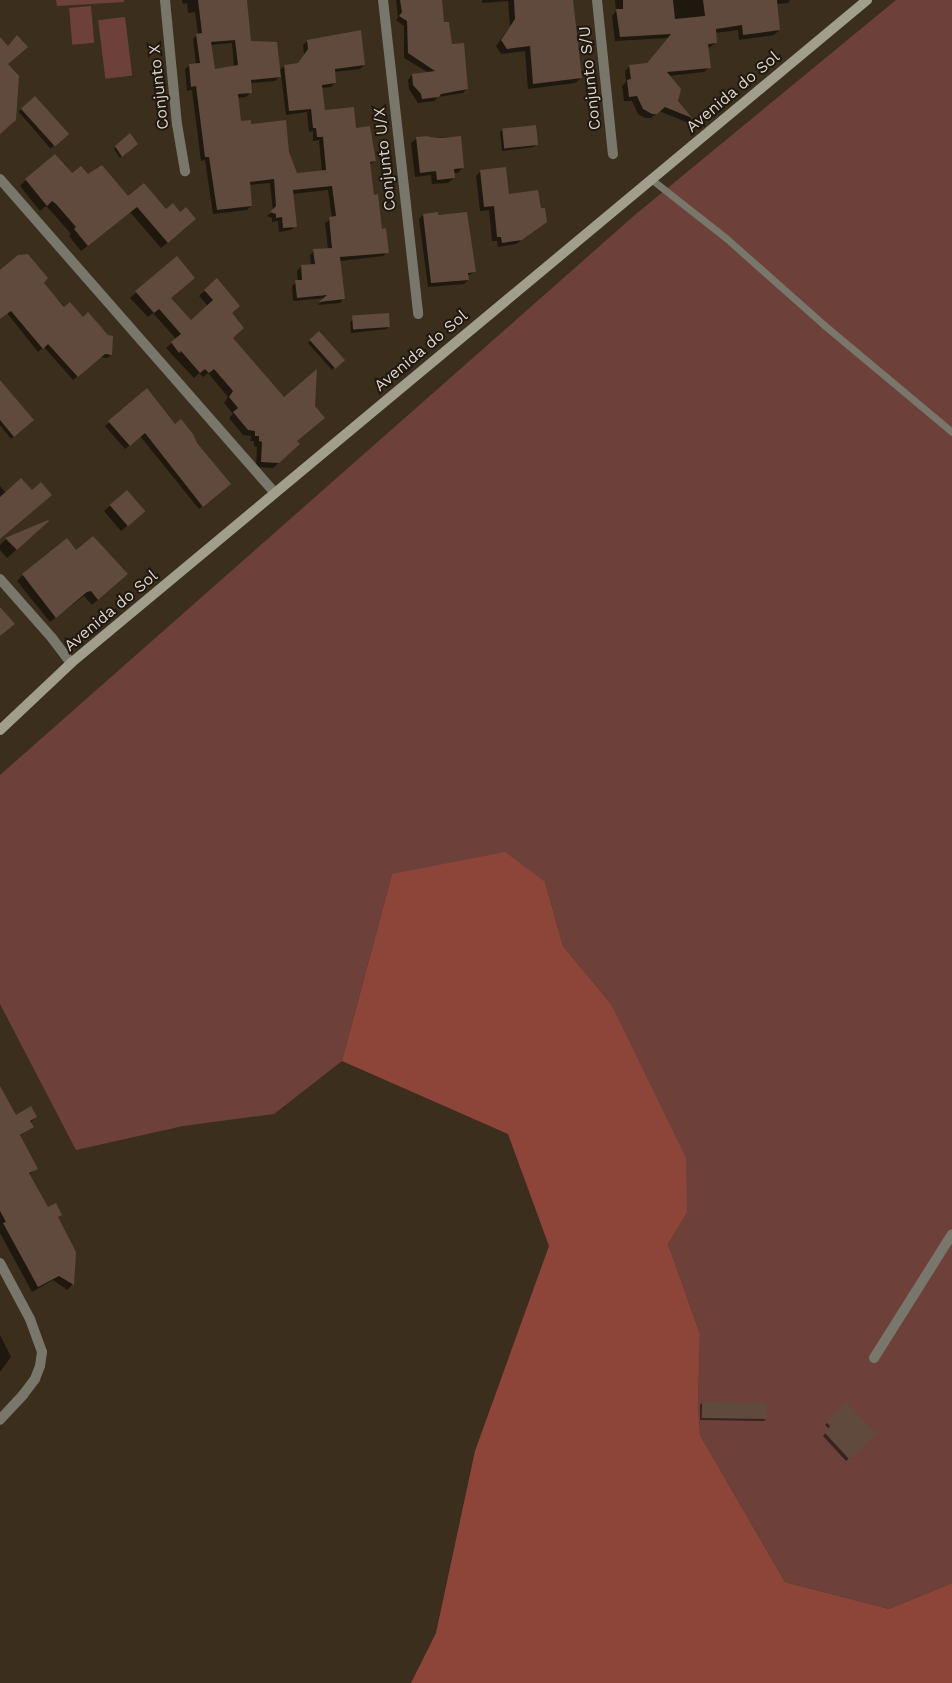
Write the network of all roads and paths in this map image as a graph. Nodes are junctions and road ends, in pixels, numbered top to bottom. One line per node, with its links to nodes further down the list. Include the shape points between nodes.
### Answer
1 (165, 0): 6 (street, Conjunto X)
2 (383, 0): 9 (street, Conjunto U/X)
3 (597, 0): 5 (street, Conjunto S/U)
4 (867, 0): 8 (street, Avenida do Sol)
5 (613, 154)
6 (185, 171)
7 (0, 179): 11 (street)
8 (651, 179): 10 (lane, via 726,238); 11 (street, Avenida do Sol)
9 (418, 314)
10 (952, 432)
11 (274, 492): 13 (street, Avenida do Sol)
12 (0, 580): 13 (street)
13 (71, 663): 14 (street, Avenida do Sol)
14 (0, 730)
15 (952, 1234): 17 (street)
16 (0, 1264): 18 (street, via 30,1319 42,1352 35,1379)
17 (874, 1358)
18 (0, 1420)

